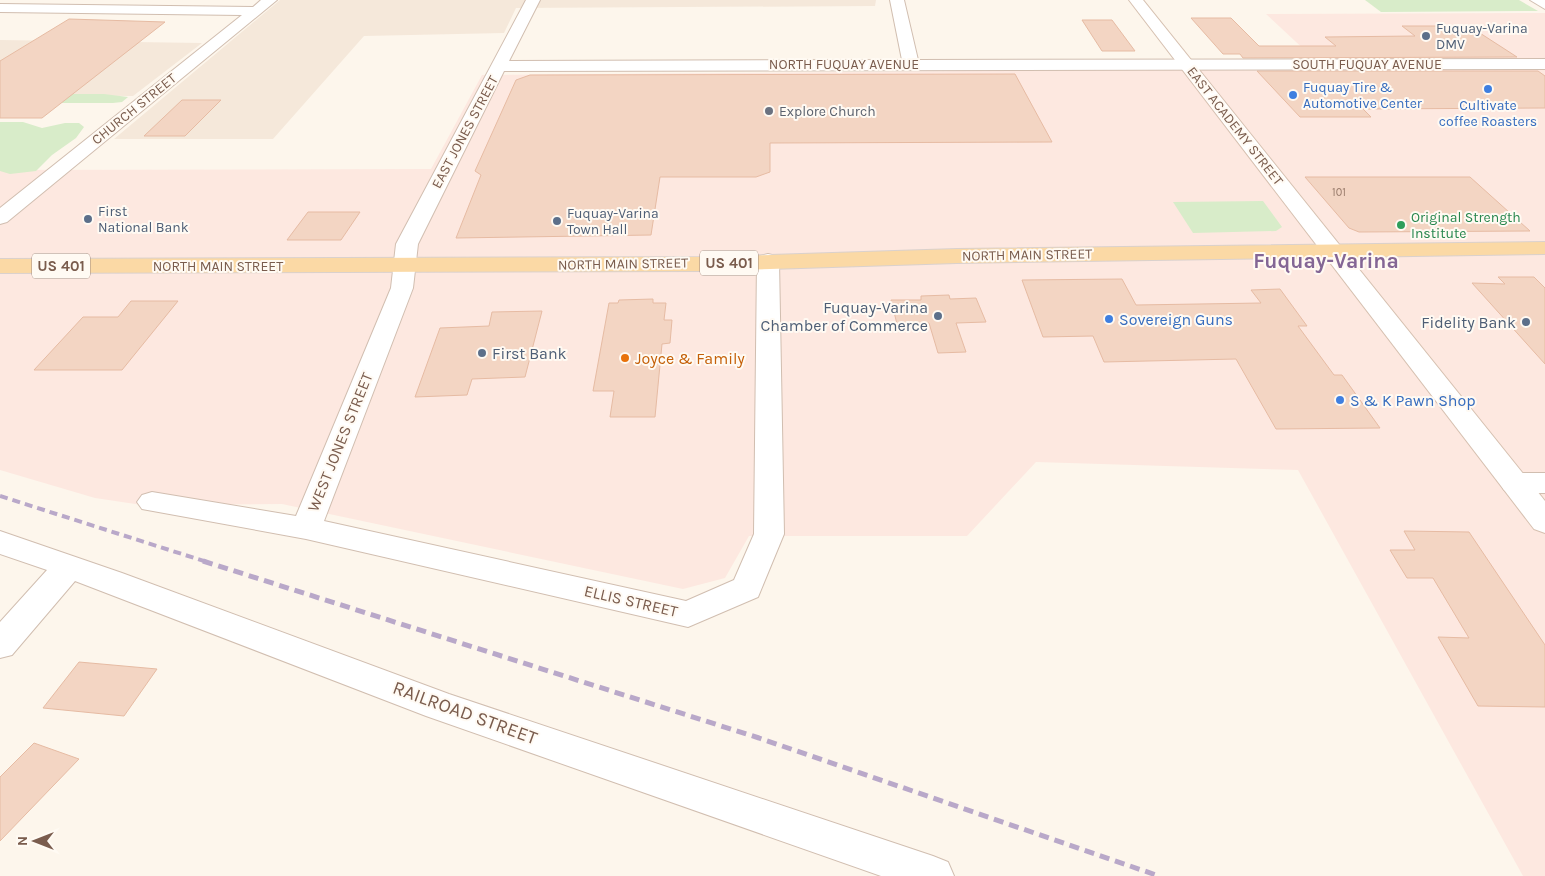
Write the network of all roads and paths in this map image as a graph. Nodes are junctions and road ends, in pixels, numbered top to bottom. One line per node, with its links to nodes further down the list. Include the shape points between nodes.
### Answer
1 (533, 0): 10 (street, EAST JONES STREET)
2 (897, 0): 8 (street)
3 (1136, 0): 11 (street, EAST ACADEMY STREET)
4 (1537, 0): 5 (street)
5 (1545, 5)
6 (263, 6): 7 (street); 12 (street, CHURCH STREET)
7 (3, 10)
8 (910, 64): 10 (street, NORTH FUQUAY AVENUE); 11 (street, NORTH FUQUAY AVENUE)
9 (1545, 64): 11 (street, SOUTH FUQUAY AVENUE)
10 (500, 66): 16 (street, EAST JONES STREET, via 407,244)
11 (1188, 66): 14 (street, EAST ACADEMY STREET)
12 (0, 218)
13 (1545, 248): 14 (main road, US 401)
14 (1335, 252): 15 (main road, NORTH MAIN STREET / US 401, via 1047,254); 18 (street, EAST ACADEMY STREET)
15 (768, 261): 16 (main road, NORTH MAIN STREET / US 401); 22 (street, ELLIS STREET, via 769,534 747,588 688,614)
16 (404, 265): 17 (main road, NORTH MAIN STREET / US 401); 22 (street, WEST JONES STREET, via 402,288)
17 (0, 266)
18 (1514, 483): 19 (street); 21 (street, EAST ACADEMY STREET)
19 (1545, 483)
20 (152, 502): 22 (street, WEST JONES STREET)
21 (1545, 522)
22 (306, 528)
23 (0, 542): 24 (street, RAILROAD STREET)
24 (70, 566): 25 (street); 26 (street, RAILROAD STREET, via 438,705)
25 (0, 645)
26 (933, 876)

